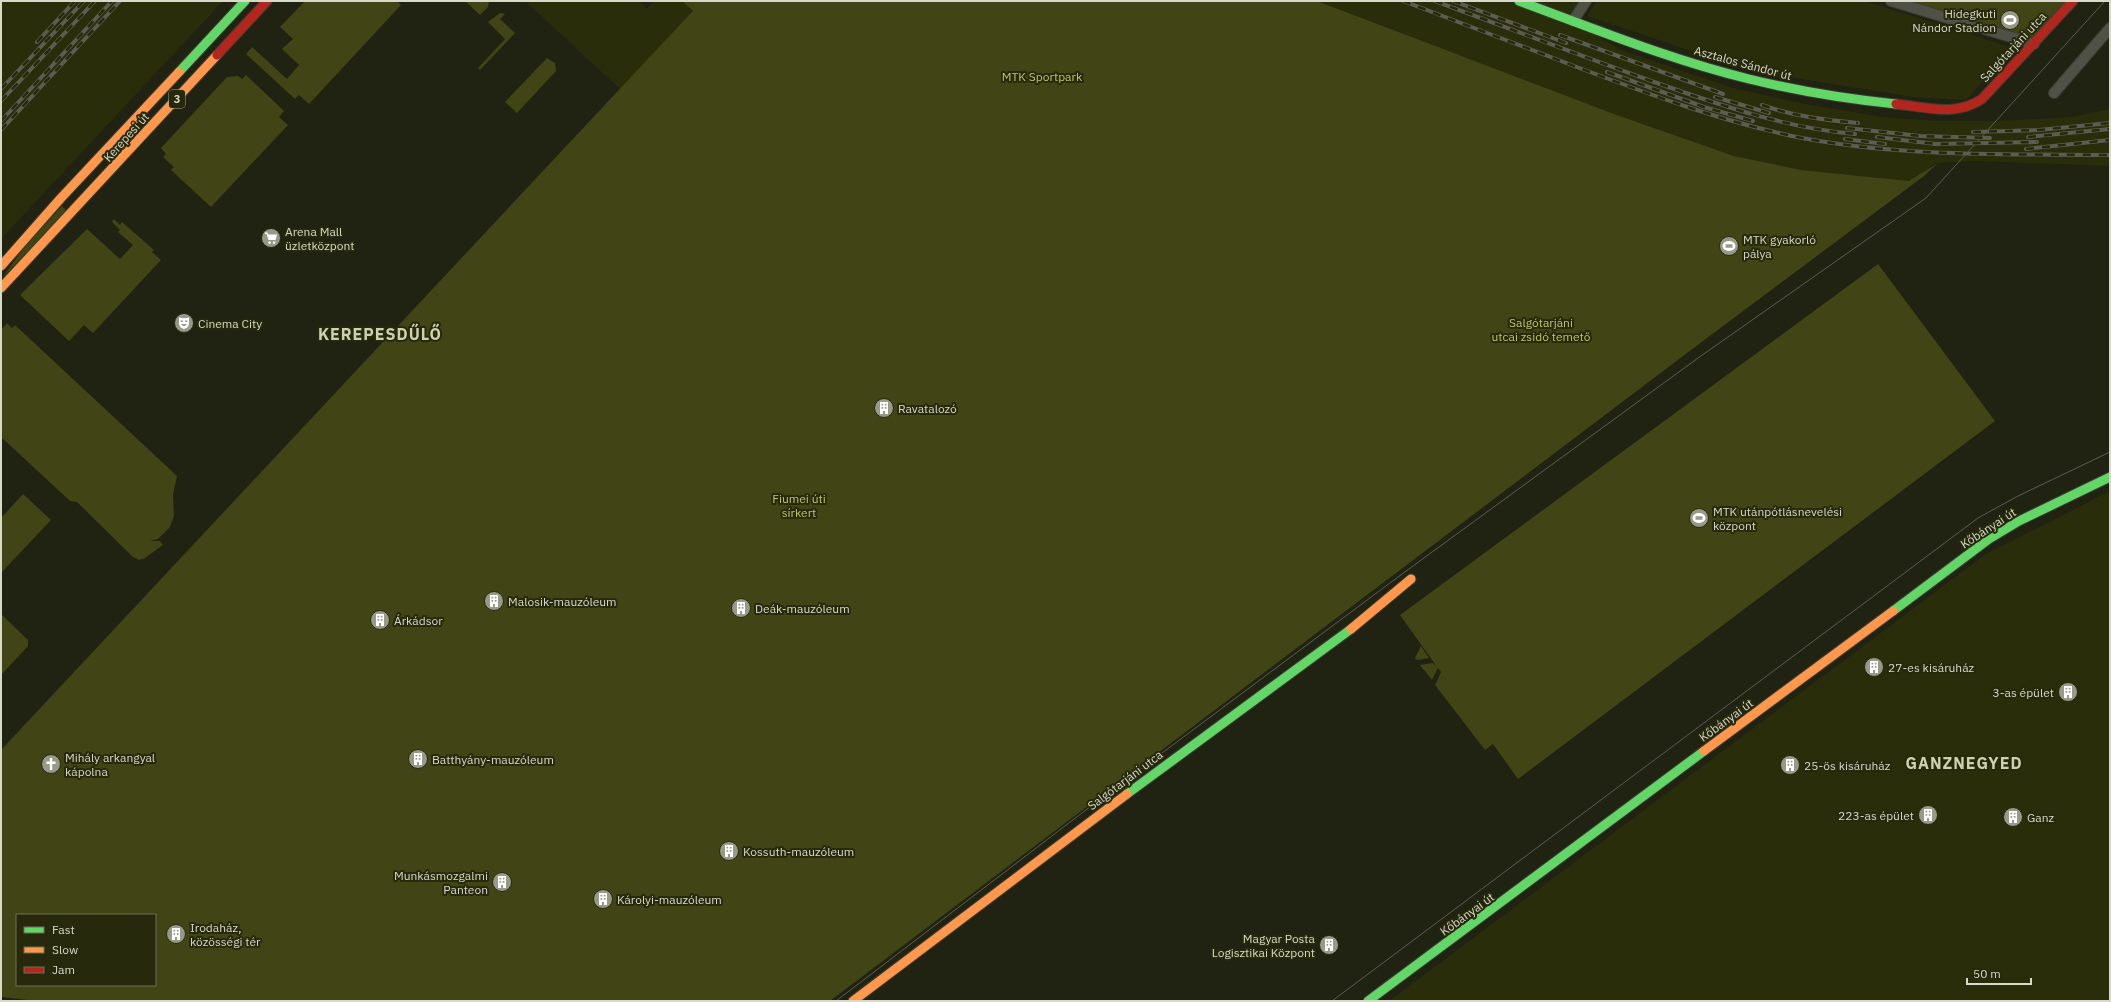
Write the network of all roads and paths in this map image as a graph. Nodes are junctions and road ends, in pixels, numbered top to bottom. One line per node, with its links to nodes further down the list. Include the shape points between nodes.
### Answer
1 (245, 1): 12 (main road, Kerepesi út / 3)
2 (267, 1): 13 (main road, Kerepesi út / 3)
3 (1519, 1): 7 (main road, Asztalos Sándor út)
4 (1586, 1): 7 (street)
5 (1891, 1): 9 (street)
6 (2073, 1): 9 (main road, Salgótarjáni utca)
7 (1573, 21): 11 (main road, Asztalos Sándor út, via 1629,42 1748,79 1877,102 1953,110)
8 (2110, 28): 10 (street)
9 (2034, 44): 11 (main road, Salgótarjáni utca, via 1982,99)
10 (2054, 93)
11 (1969, 108)
12 (1, 266)
13 (1, 288)
14 (2110, 477): 17 (main road, Kőbányai út, via 2019,521 1989,539)
15 (1411, 579): 16 (main road, Salgótarjáni utca, via 1370,615 1150,777)
16 (854, 1001)
17 (1368, 1001)

